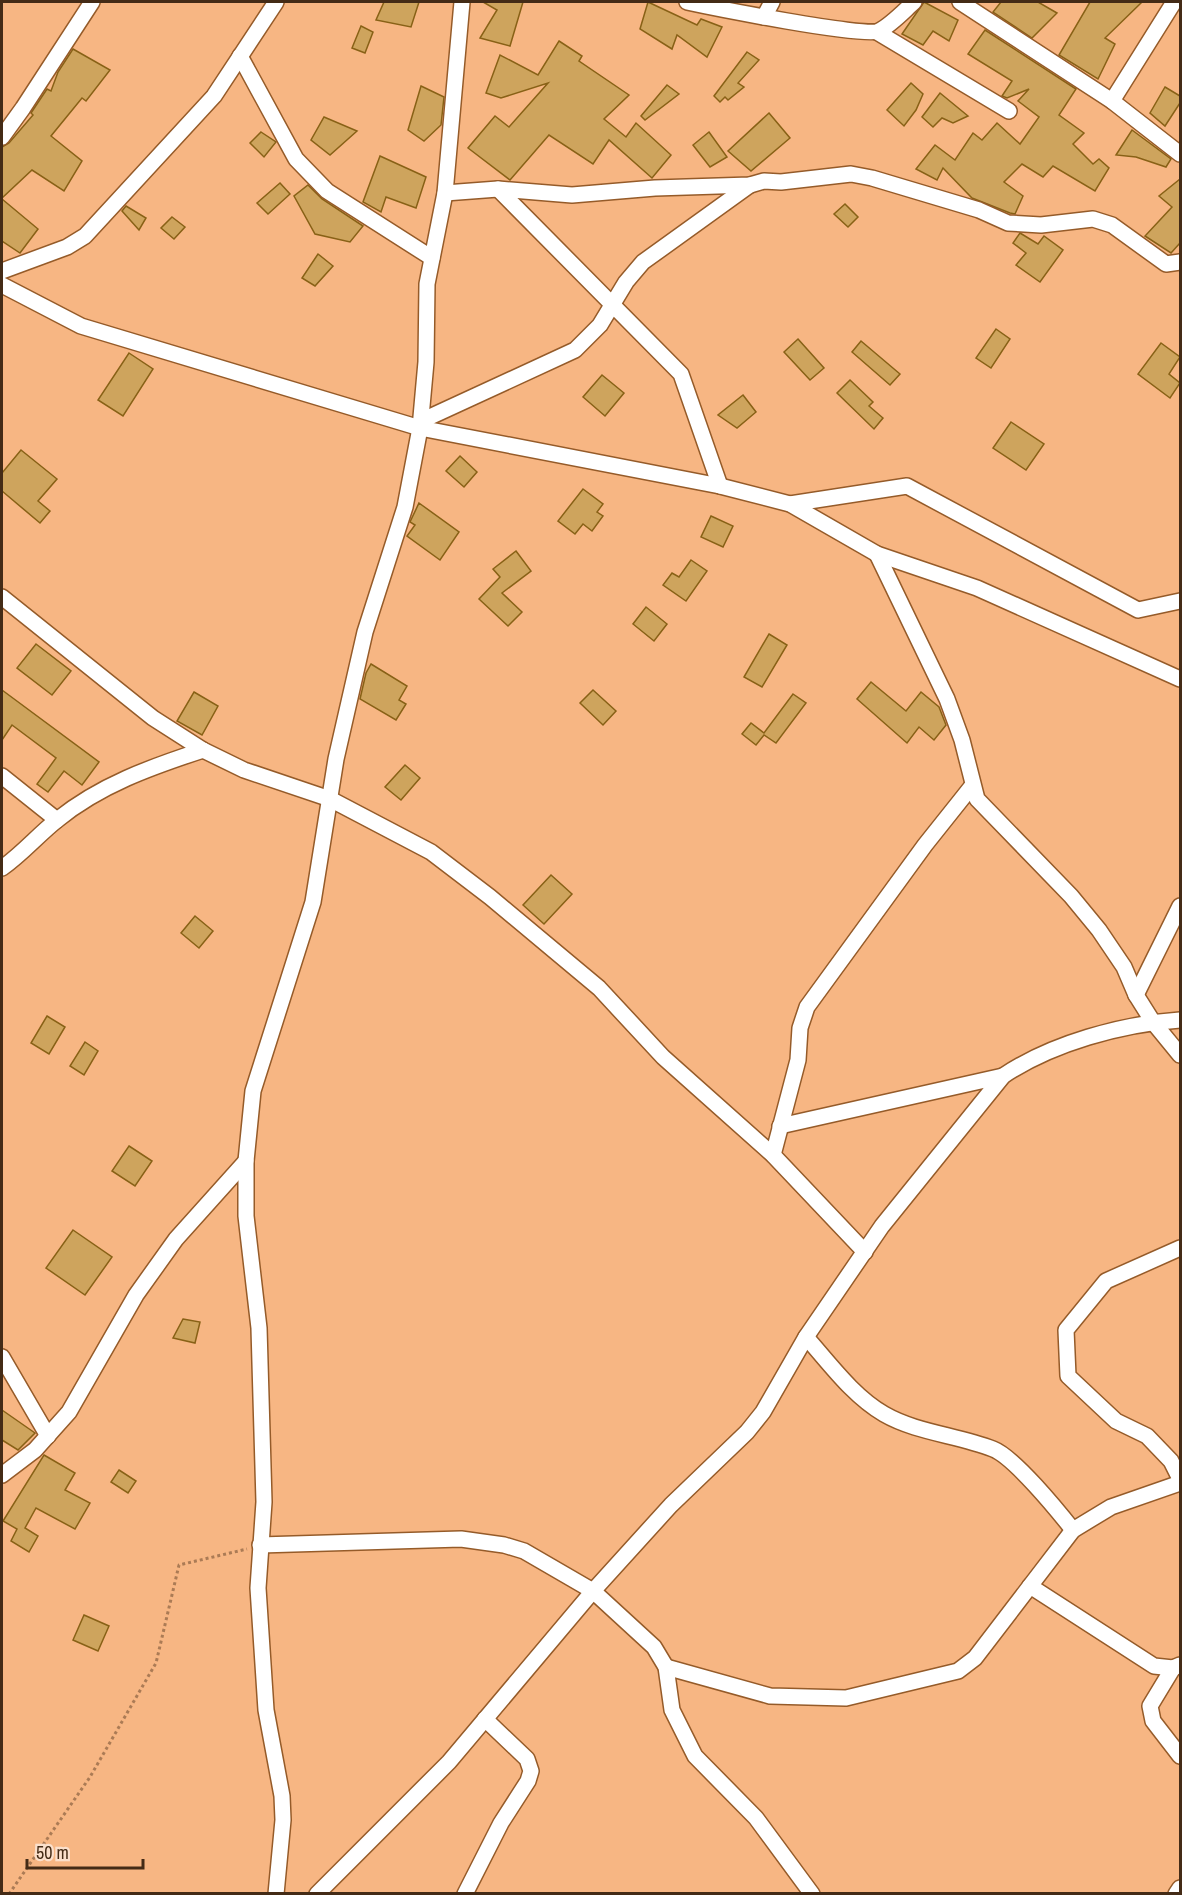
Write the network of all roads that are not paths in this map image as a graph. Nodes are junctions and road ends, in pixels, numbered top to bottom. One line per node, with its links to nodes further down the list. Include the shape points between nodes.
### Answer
1 (92, 2): 14 (street)
2 (276, 2): 11 (street)
3 (462, 2): 18 (street)
4 (687, 2): 9 (street)
5 (772, 2): 9 (street)
6 (914, 2): 10 (street)
7 (960, 2): 12 (street)
8 (1174, 2): 12 (street)
9 (764, 17): 10 (street, via 857,33)
10 (878, 32): 13 (street)
11 (240, 56): 19 (street, via 296,159 327,191); 21 (street, via 214,96 85,236 67,247)
12 (1112, 101): 15 (street)
13 (1009, 111)
14 (2, 137)
15 (1180, 154)
16 (750, 185): 17 (street, via 572,195); 20 (street, via 851,174 979,210 1008,223 1041,225 1093,219 1113,225 1166,264); 23 (street, via 643,262)
17 (498, 189): 18 (street); 23 (street)
18 (445, 194): 19 (street)
19 (432, 258): 24 (street, via 427,284)
20 (1180, 262)
21 (2, 271)
22 (2, 285): 24 (street, via 81,326)
23 (612, 306): 24 (street, via 576,350); 25 (street, via 681,374)
24 (421, 424): 25 (street); 34 (street, via 405,507 365,632)
25 (720, 486): 26 (street)
26 (790, 504): 27 (street); 29 (street, via 907,486 1138,610)
27 (877, 554): 30 (street, via 977,588); 33 (street, via 947,699 962,740)
28 (2, 597): 31 (street, via 153,718)
29 (1180, 601)
30 (1180, 679)
31 (203, 750): 34 (street, via 244,770); 35 (street, via 105,787)
32 (2, 776): 35 (street)
33 (972, 786): 38 (street, via 982,805 1099,930 1124,967); 43 (street, via 807,1007)
34 (330, 799): 44 (street, via 431,852 490,897 599,988 663,1057); 45 (street, via 314,902 253,1091)
35 (57, 820): 36 (street, via 24,853)
36 (2, 868)
37 (1180, 906): 38 (street)
38 (1136, 995): 40 (street)
39 (1180, 1020): 40 (street)
40 (1153, 1022): 41 (street); 42 (street, via 1046,1051)
41 (1180, 1055)
42 (1003, 1076): 43 (street); 47 (street)
43 (780, 1126): 44 (street)
44 (773, 1155): 47 (street)
45 (246, 1161): 50 (street, via 176,1239 136,1295 69,1412); 54 (street, via 246,1216 260,1340 264,1502)
46 (1180, 1248): 52 (street, via 1106,1281 1065,1330 1068,1376 1116,1421 1147,1436 1171,1461)
47 (865, 1252): 48 (street)
48 (806, 1337): 53 (street, via 864,1400 884,1414 996,1450); 56 (street, via 763,1412 747,1432 671,1505)
49 (2, 1356): 50 (street)
50 (48, 1436): 51 (street)
51 (2, 1475)
52 (1179, 1485): 53 (street, via 1112,1508)
53 (1073, 1530): 55 (street)
54 (260, 1545): 56 (street, via 461,1539 483,1542 524,1551); 62 (street, via 258,1588 266,1710 282,1796)
55 (1030, 1586): 57 (street, via 1154,1666); 58 (street, via 967,1666 846,1698 770,1696)
56 (593, 1591): 58 (street, via 654,1647); 59 (street)
57 (1177, 1666): 60 (street, via 1150,1706 1153,1721)
58 (666, 1667): 65 (street, via 672,1710 695,1756 756,1818)
59 (485, 1719): 63 (street, via 449,1762); 64 (street, via 527,1759 531,1771)
60 (1180, 1756)
61 (1180, 1889): 66 (street)
62 (276, 1893)
63 (317, 1893)
64 (465, 1893)
65 (812, 1893)
66 (1176, 1893)

